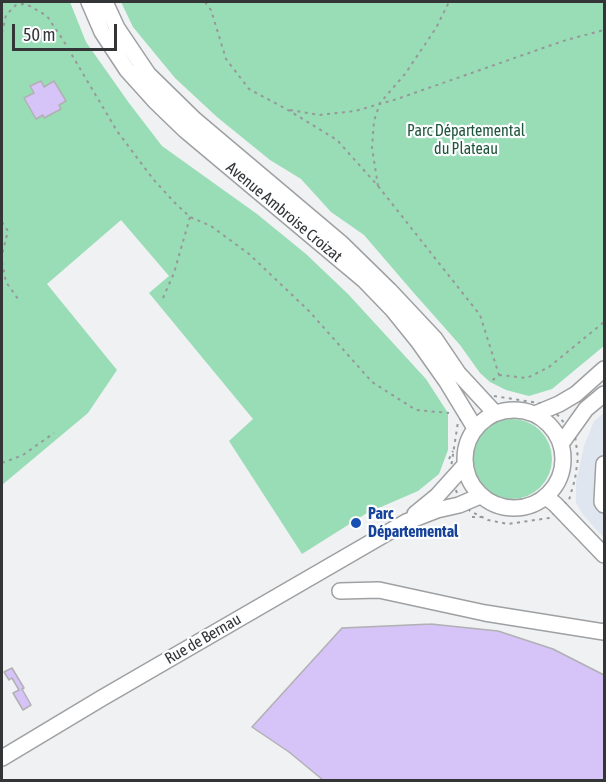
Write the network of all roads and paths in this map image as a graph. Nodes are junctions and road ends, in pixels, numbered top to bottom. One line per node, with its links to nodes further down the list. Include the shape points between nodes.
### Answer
1 (89, 2): 26 (street, Avenue Ambroise Croizat, via 102,32 127,70 155,101 364,280 418,341)
2 (105, 2): 22 (street, Avenue Ambroise Croizat, via 117,28 148,74 195,120 342,244 435,339 458,373)
3 (206, 2): 10 (path, via 226,59 249,89)
4 (448, 2): 9 (path, via 436,28)
5 (3, 20): 7 (path); 13 (path, via 9,10 23,4 47,16 117,131 153,179)
6 (604, 30): 9 (path)
7 (2, 33)
8 (2, 103): 11 (path)
9 (380, 103): 10 (path, via 355,111 319,115); 12 (path, via 372,148)
10 (288, 110): 12 (path, via 337,140)
11 (2, 132)
12 (378, 186): 21 (path, via 480,315)
13 (190, 217): 17 (path); 25 (path, via 211,226 249,254 309,311 372,382 416,410)
14 (2, 222): 15 (path, via 8,231)
15 (2, 254)
16 (2, 262): 18 (path, via 6,282)
17 (163, 298)
18 (18, 299)
19 (604, 322): 21 (path, via 549,367 527,378)
20 (604, 369): 24 (street, via 576,394)
21 (499, 375): 22 (path)
22 (484, 393): 24 (path); 26 (path); 27 (street, Avenue Ambroise Croizat)
23 (604, 394): 30 (street)
24 (551, 407): 28 (street); 30 (path)
25 (448, 413)
26 (466, 413): 29 (street, Avenue Ambroise Croizat); 36 (path, via 458,422)
27 (495, 413): 28 (street, via 522,410); 29 (street)
28 (535, 414): 32 (street, via 555,432)
29 (475, 428): 35 (street, via 468,440)
30 (570, 430): 32 (street); 41 (path, via 575,436 578,458 569,500)
31 (54, 434): 33 (path, via 23,455)
32 (561, 444): 38 (street, via 562,472)
33 (2, 463)
34 (604, 464): 40 (street)
35 (464, 466): 36 (street, Rue de Bernau); 37 (street)
36 (452, 479): 39 (path); 42 (street, Rue de Bernau)
37 (480, 496): 38 (street, via 492,504 513,509 534,505); 39 (street, Rue de Bernau)
38 (546, 497): 41 (street)
39 (464, 503): 41 (path, via 470,511 488,520 508,524 549,518); 42 (street, Rue de Bernau)
40 (604, 505)
41 (560, 508): 43 (street)
42 (406, 522): 46 (street, Rue de Bernau)
43 (604, 555)
44 (340, 591): 45 (street, via 379,590 485,613)
45 (604, 632)
46 (2, 758)

